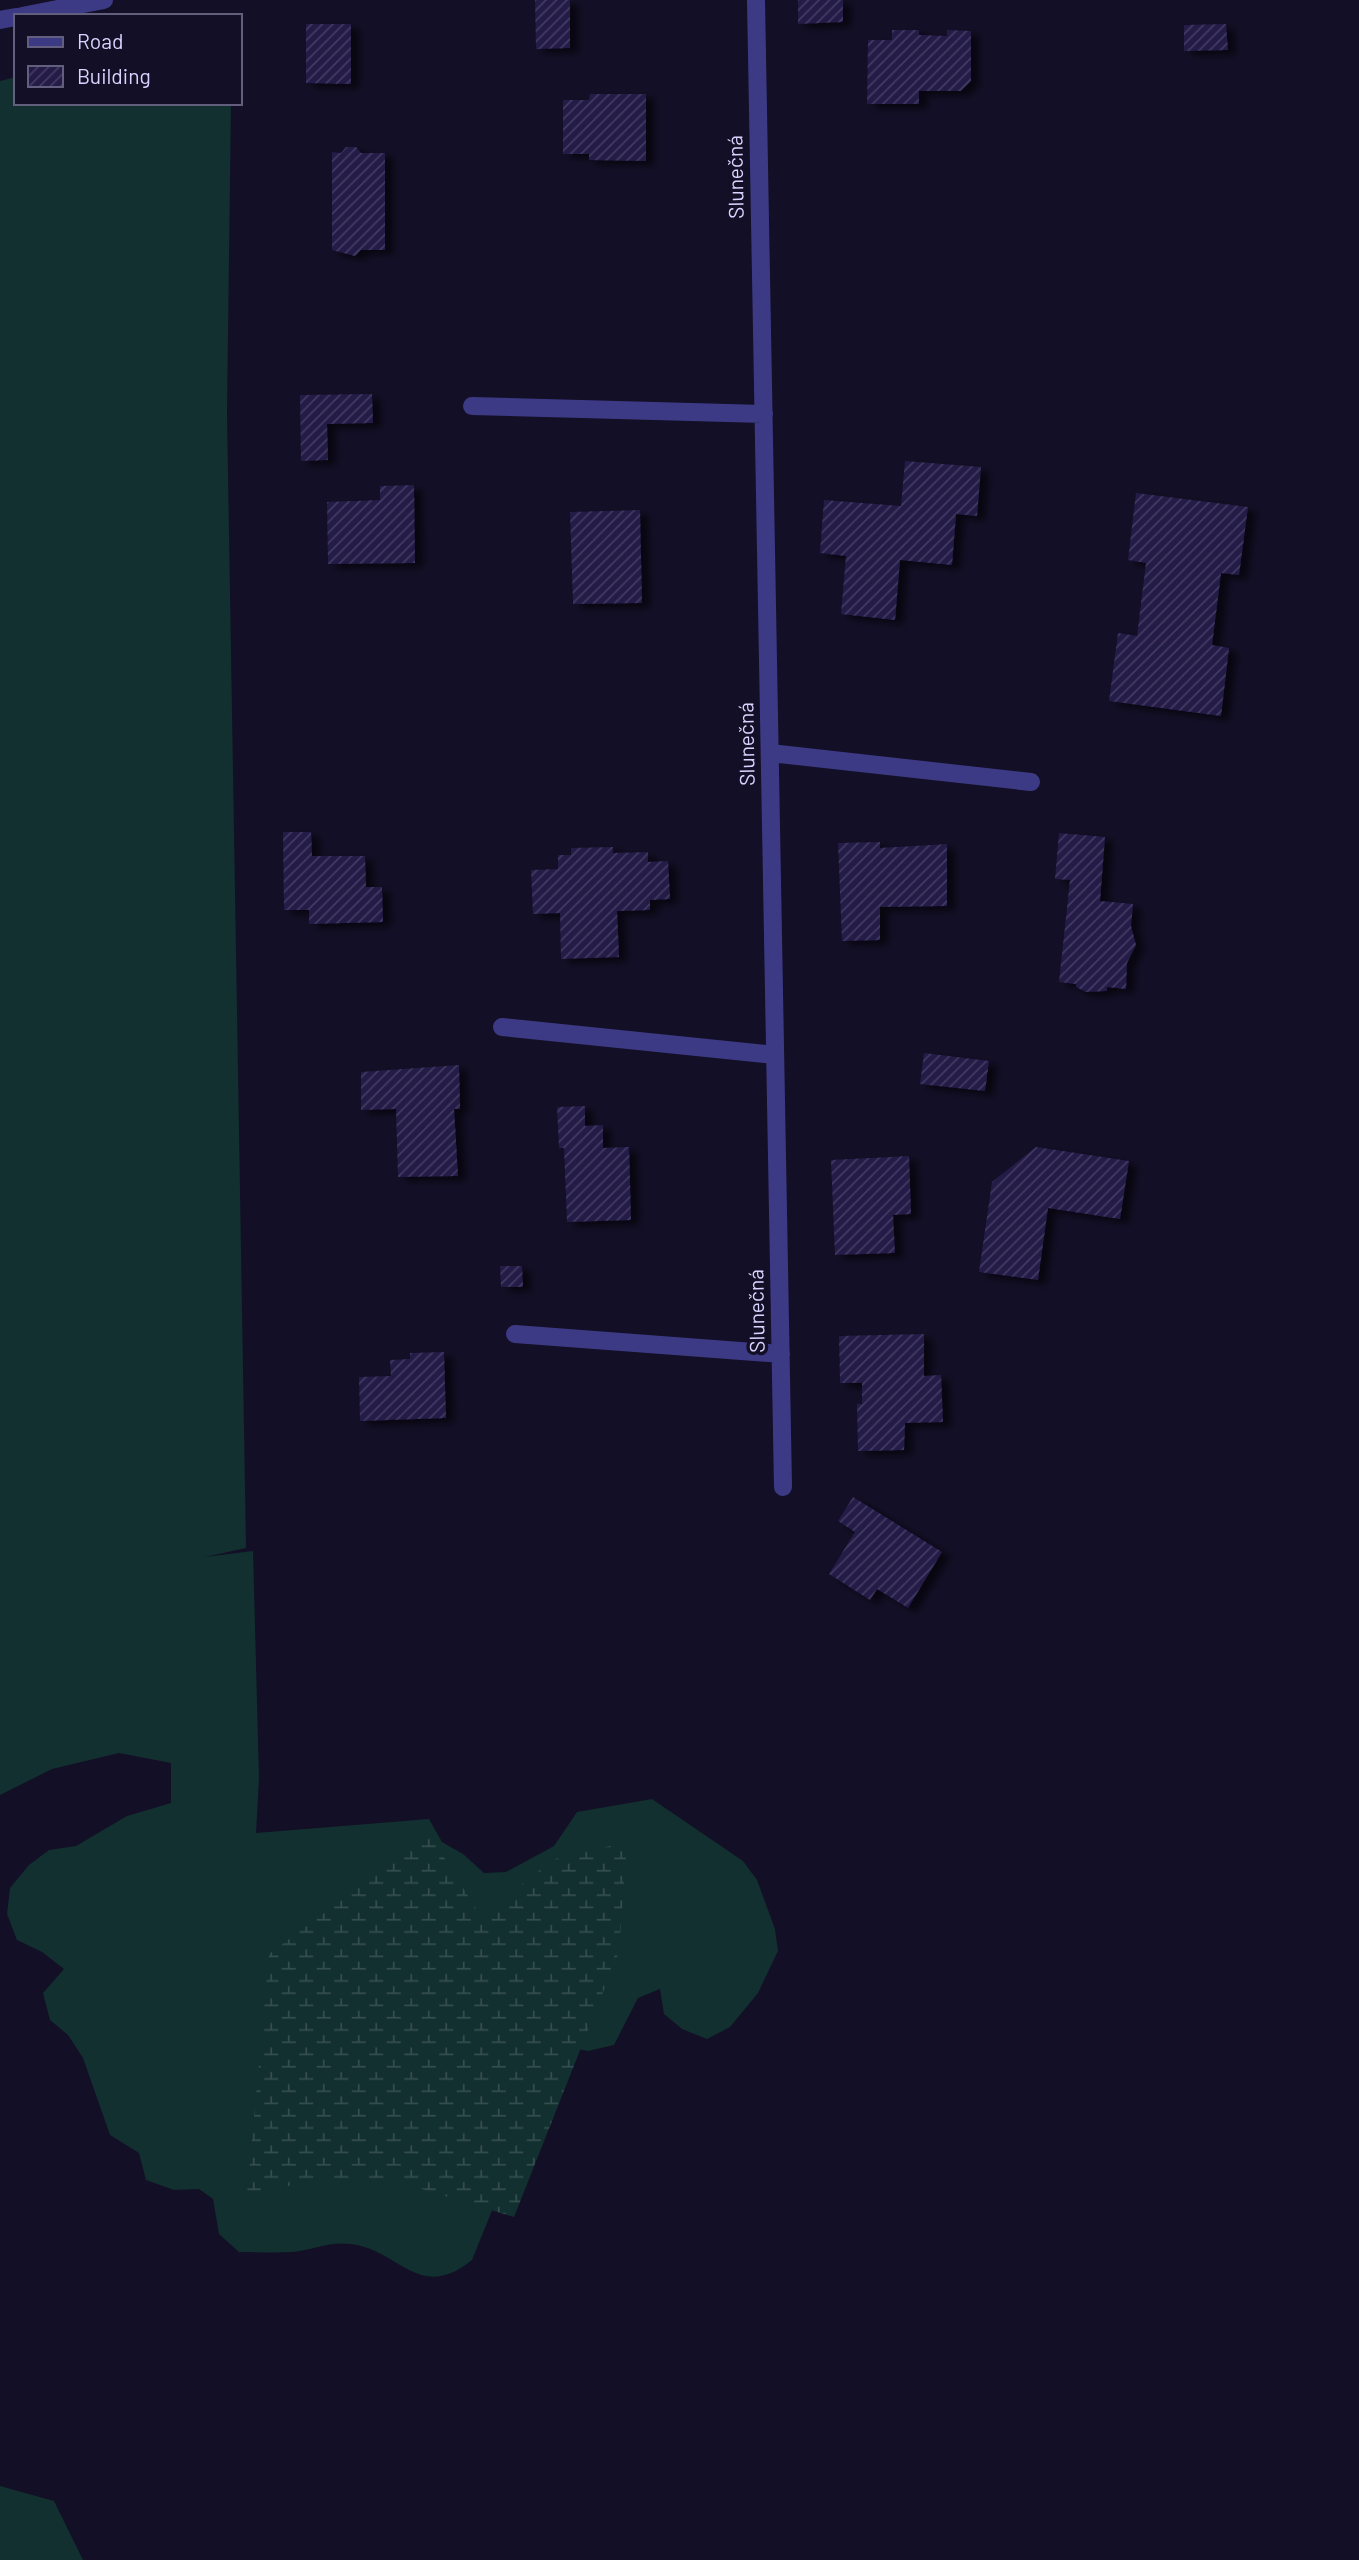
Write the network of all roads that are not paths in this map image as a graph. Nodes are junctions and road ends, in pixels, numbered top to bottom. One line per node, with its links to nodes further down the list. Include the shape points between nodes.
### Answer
1 (104, 0): 3 (street)
2 (756, 0): 5 (street, Slunečná)
3 (32, 14)
4 (472, 406): 5 (street)
5 (764, 414): 6 (street, Slunečná)
6 (770, 753): 7 (street); 9 (street, Slunečná)
7 (1031, 782)
8 (502, 1027): 9 (street)
9 (775, 1055): 11 (street, Slunečná)
10 (515, 1334): 11 (street)
11 (781, 1354): 12 (street, Slunečná)
12 (783, 1486)

